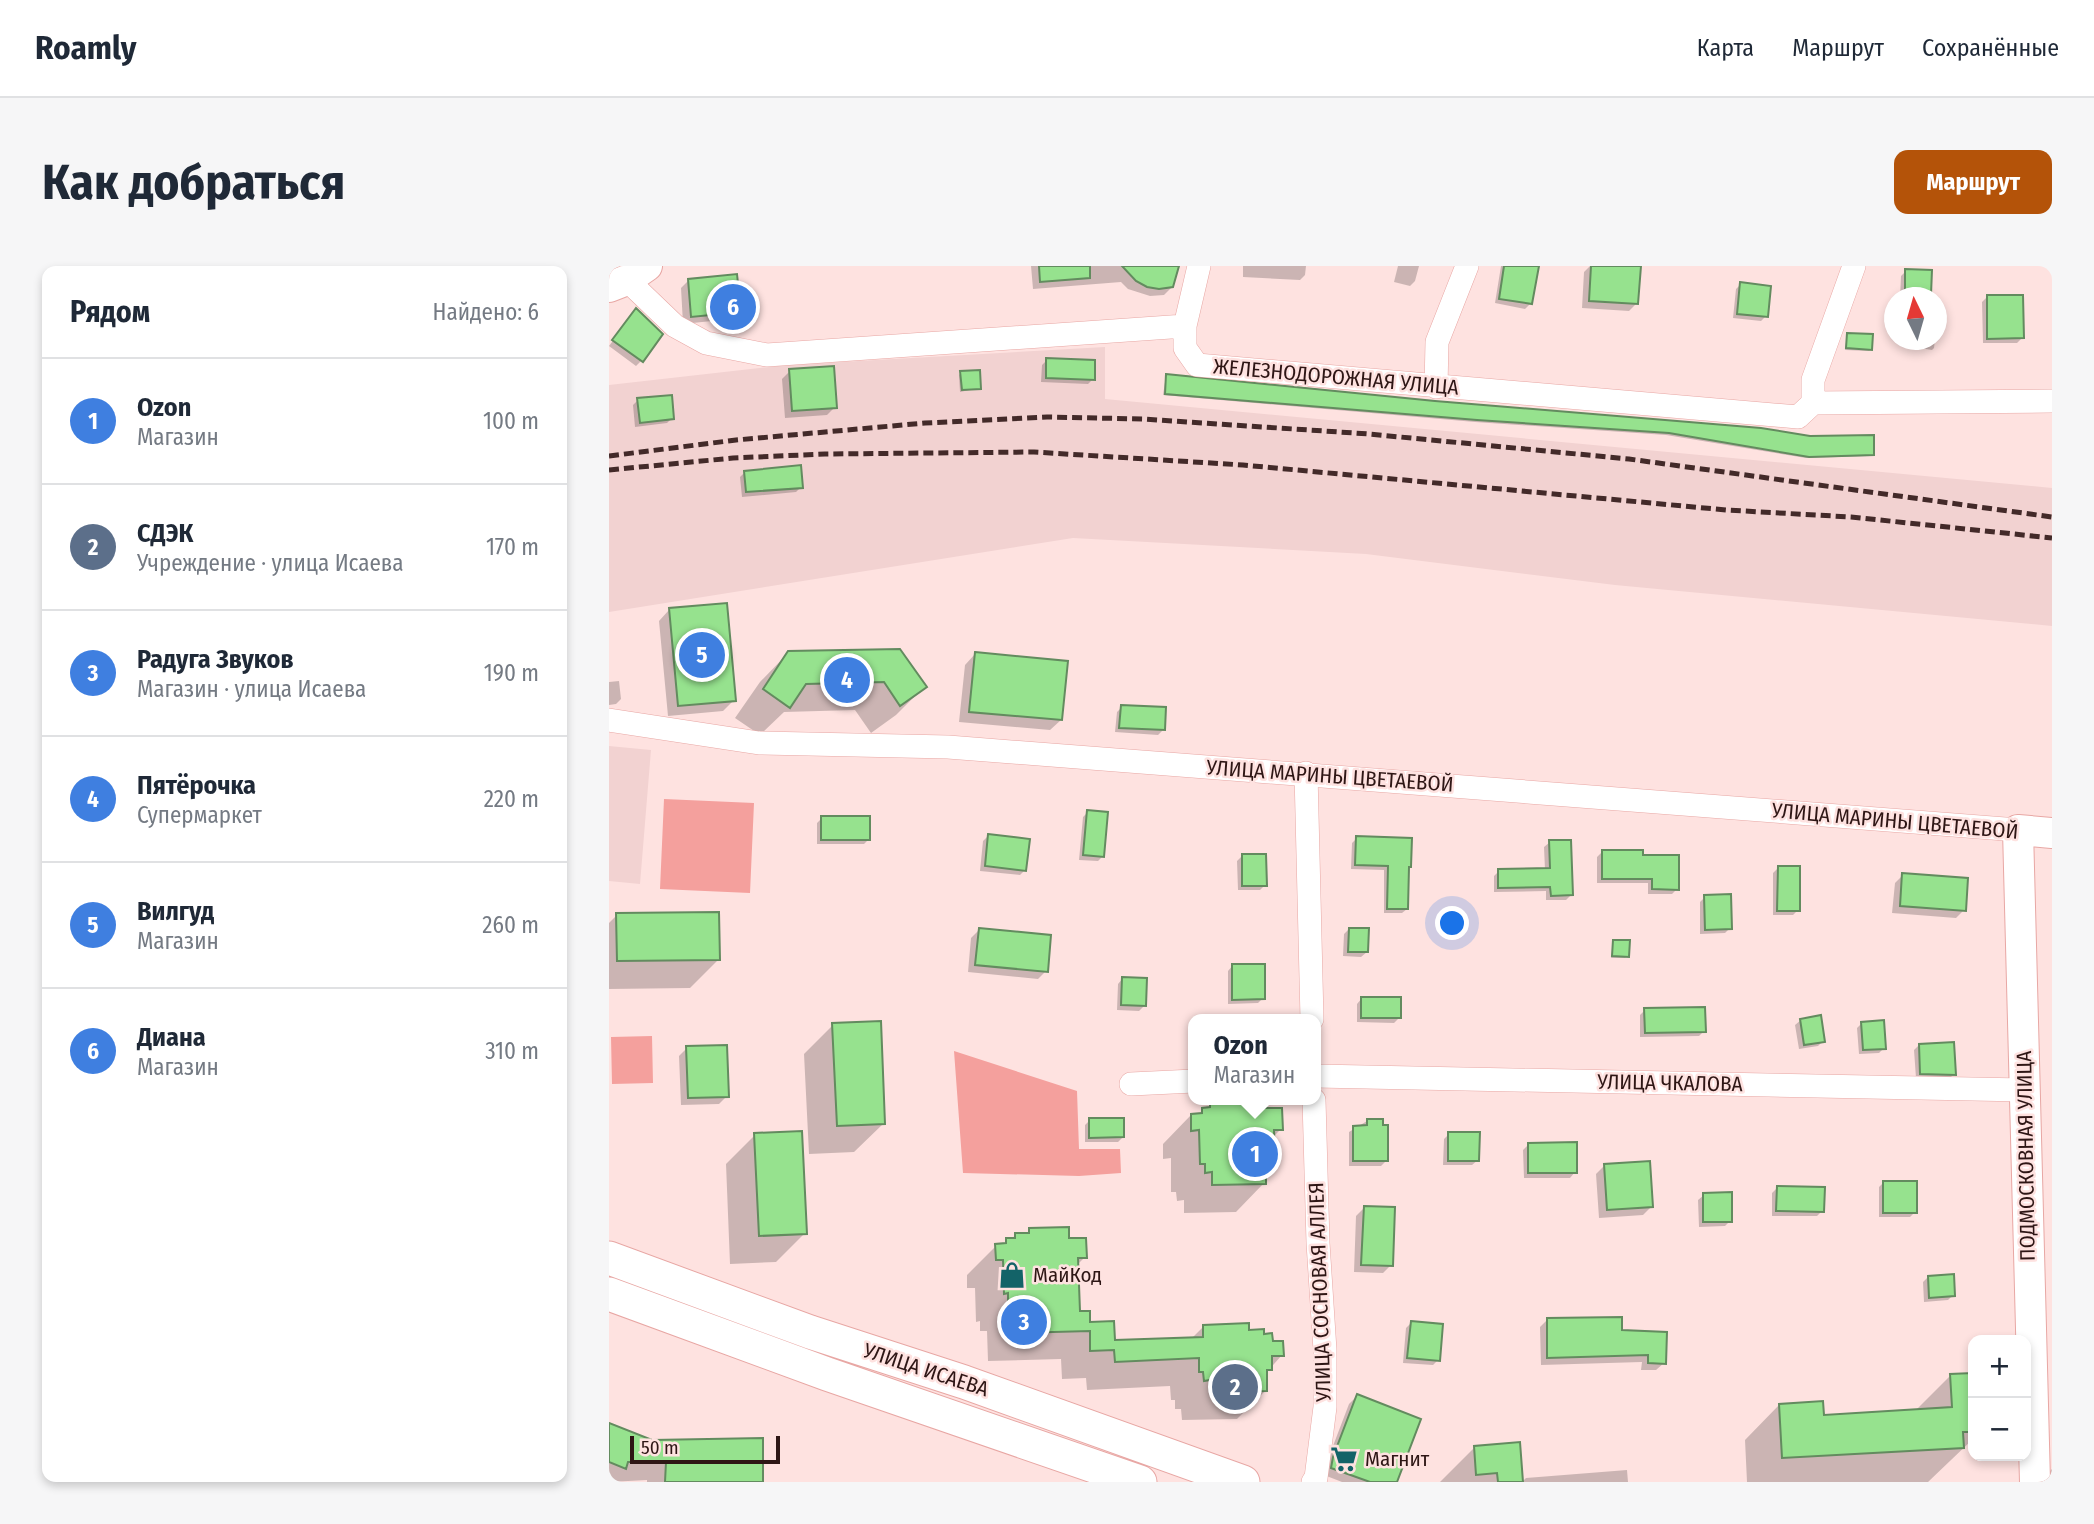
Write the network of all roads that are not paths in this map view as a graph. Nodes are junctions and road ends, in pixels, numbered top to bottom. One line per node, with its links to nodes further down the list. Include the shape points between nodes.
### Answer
1 (1199, 266): 5 (street)
2 (1467, 266): 6 (street, via 1437,342)
3 (1854, 266): 8 (street, via 1813,380)
4 (627, 278): 5 (street, via 675,326 706,343 767,355)
5 (1185, 326): 6 (street, ЖЕЛЕЗНОДОРОЖНАЯ УЛИЦА, via 1185,348 1197,365)
6 (1436, 387): 8 (street, ЖЕЛЕЗНОДОРОЖНАЯ УЛИЦА, via 1798,417)
7 (2052, 401): 8 (street, ЖЕЛЕЗНОДОРОЖНАЯ УЛИЦА)
8 (1813, 402)
9 (609, 720): 10 (street, УЛИЦА МАРИНЫ ЦВЕТАЕВОЙ, via 759,743 948,747)
10 (1306, 773): 11 (street, УЛИЦА МАРИНЫ ЦВЕТАЕВОЙ); 13 (street)
11 (2018, 830): 12 (street, УЛИЦА МАРИНЫ ЦВЕТАЕВОЙ); 17 (street, ПОДМОСКОВНАЯ УЛИЦА)
12 (2052, 833)
13 (1312, 1014)
14 (1321, 1076): 17 (street, УЛИЦА ЧКАЛОВА)
15 (1188, 1081): 16 (street)
16 (1131, 1084)
17 (2024, 1090): 24 (street, ПОДМОСКОВНАЯ УЛИЦА)
18 (1314, 1105): 23 (street, УЛИЦА СОСНОВАЯ АЛЛЕЯ, via 1325,1406)
19 (609, 1258): 22 (main road, УЛИЦА ИСАЕВА)
20 (609, 1294): 21 (main road, УЛИЦА ИСАЕВА)
21 (1140, 1482)
22 (1243, 1482)
23 (1313, 1482)
24 (2035, 1482)

